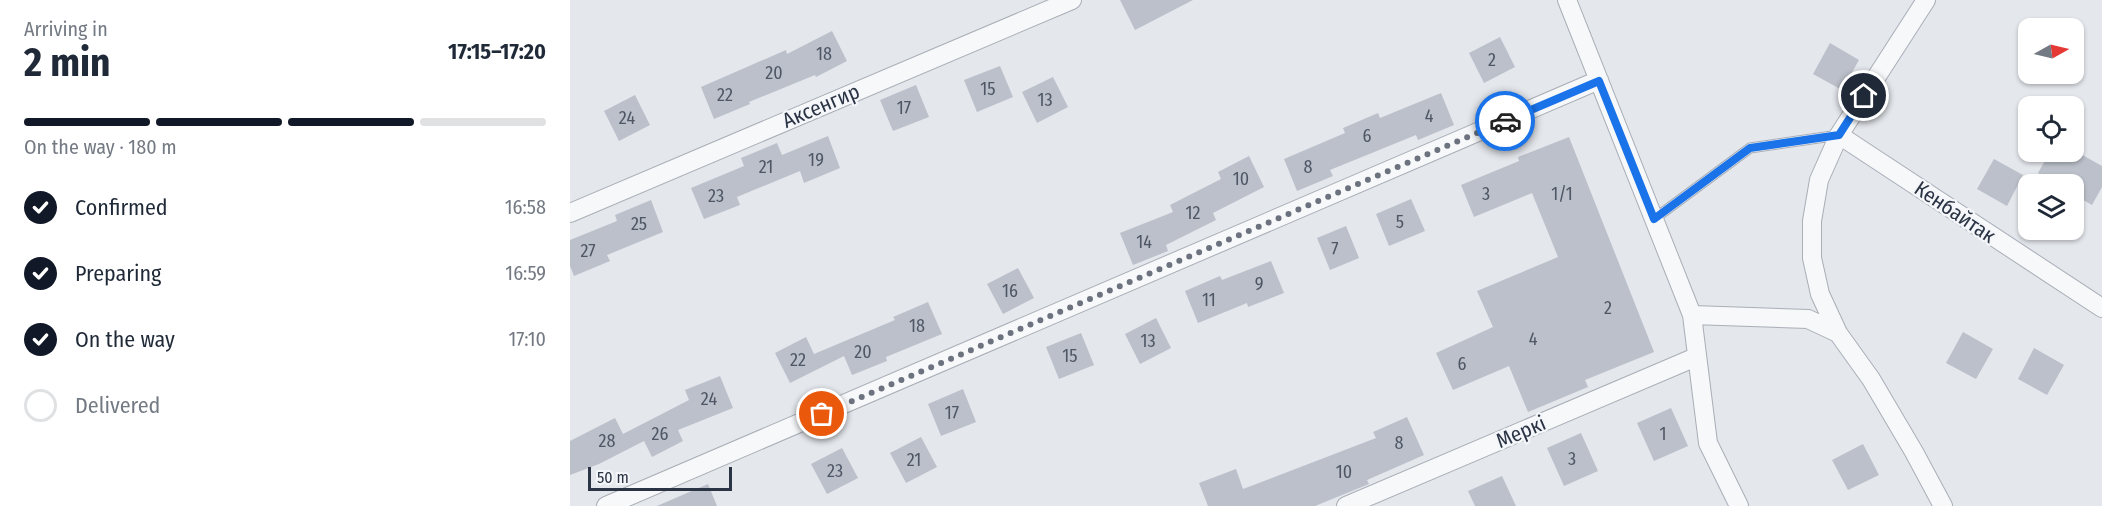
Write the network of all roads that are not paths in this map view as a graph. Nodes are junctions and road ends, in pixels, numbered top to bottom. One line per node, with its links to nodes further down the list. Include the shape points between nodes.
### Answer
1 (1072, 0): 6 (street, Аксенгир)
2 (1567, 0): 4 (street)
3 (1926, 0): 5 (street)
4 (1599, 81): 7 (street); 12 (street)
5 (1839, 135): 7 (lane, via 1750,148); 8 (street, Кенбайтак); 10 (street, via 1819,180 1812,221 1812,258 1820,294)
6 (570, 213)
7 (1654, 219): 9 (street)
8 (2102, 308)
9 (1692, 315): 10 (street, via 1808,319); 11 (street)
10 (1838, 333): 15 (street, via 1871,379)
11 (1696, 357): 13 (street, Меркі); 14 (street, via 1708,443)
12 (606, 506)
13 (1346, 506)
14 (1739, 506)
15 (1943, 506)

